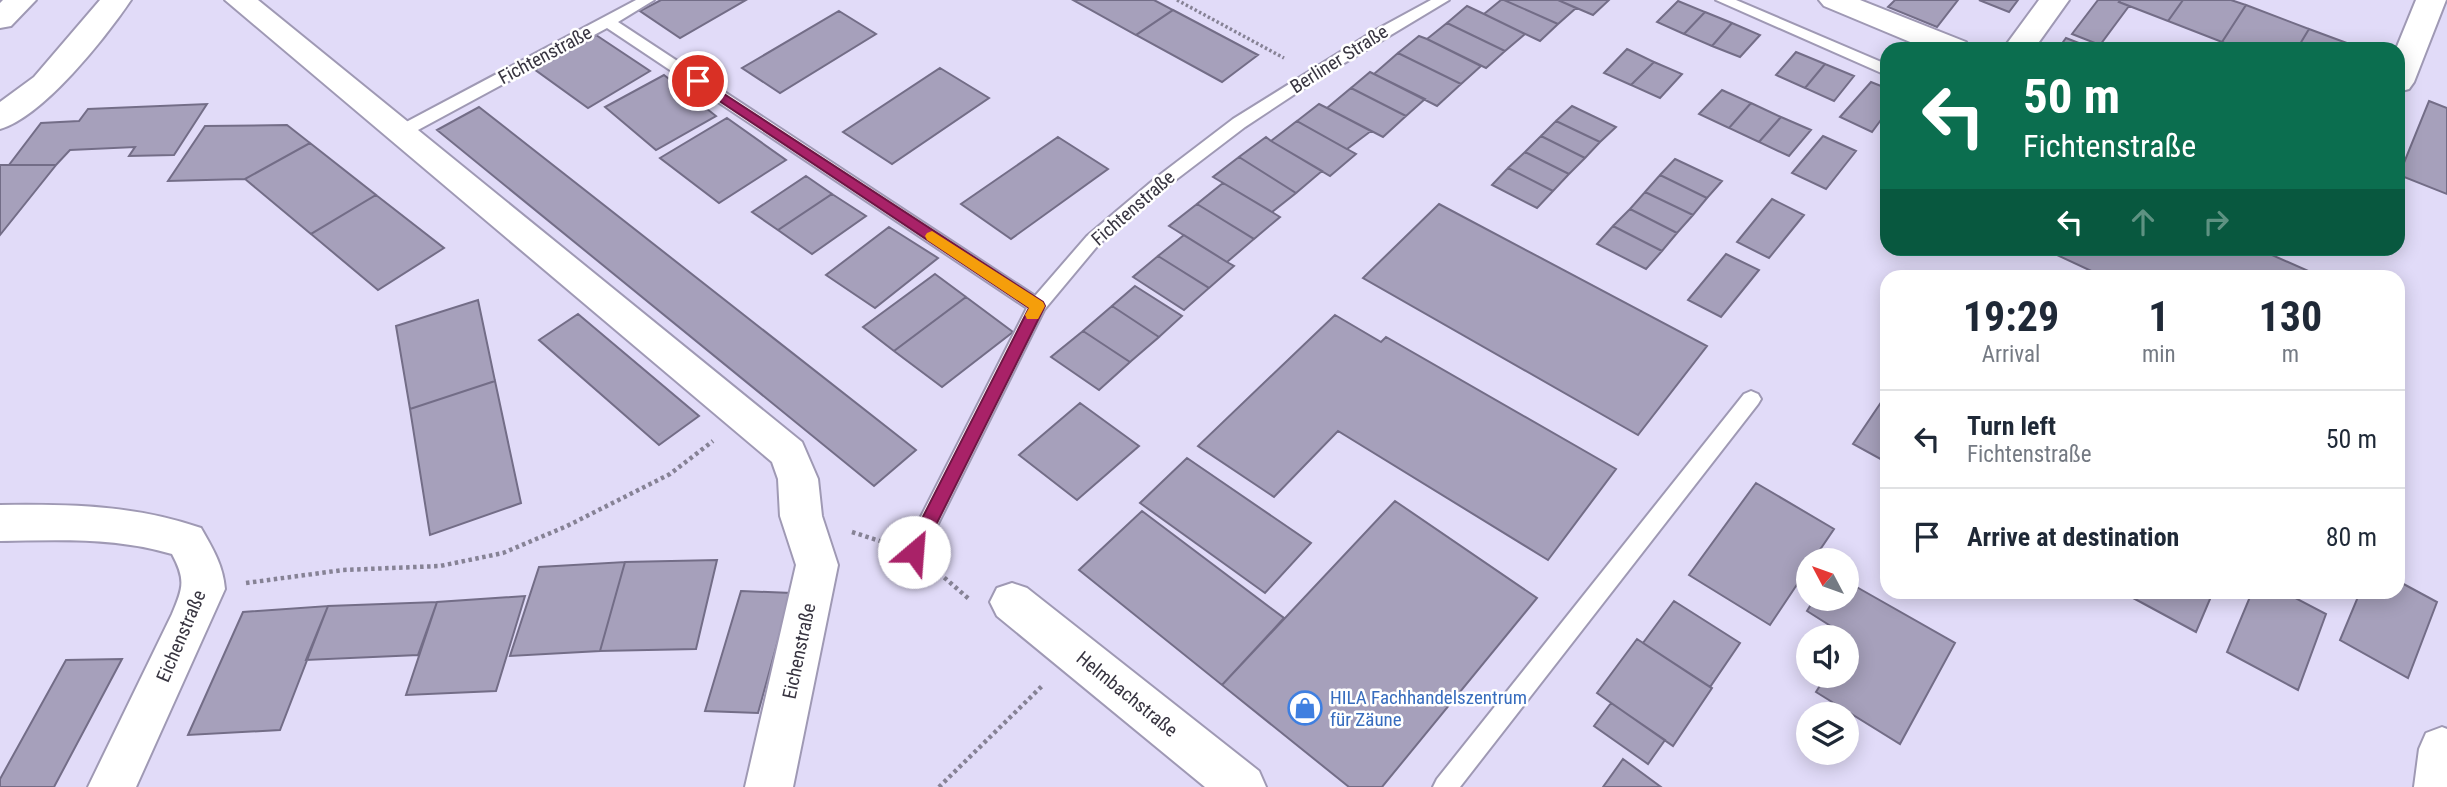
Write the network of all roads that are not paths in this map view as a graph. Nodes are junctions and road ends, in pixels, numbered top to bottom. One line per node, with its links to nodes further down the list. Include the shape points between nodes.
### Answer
1 (21, 0): 10 (street)
2 (116, 0): 16 (street, via 45,84)
3 (240, 0): 18 (street)
4 (647, 0): 11 (lane)
5 (1442, 0): 17 (lane, Berliner Straße, via 1310,76)
6 (1723, 0): 15 (lane)
7 (1834, 0): 12 (street)
8 (2054, 0): 13 (street)
9 (2431, 0): 14 (street)
10 (0, 19)
11 (608, 22): 18 (lane, Fichtenstraße); 19 (lane, Fichtenstraße)
12 (1938, 42)
13 (2023, 42)
14 (2405, 65)
15 (1880, 67)
16 (0, 118)
17 (1240, 123): 19 (lane, Fichtenstraße, via 1093,240)
18 (399, 132): 25 (street, Eichenstraße, via 788,453 817,565)
19 (1037, 306): 22 (lane, Fichtenstraße)
20 (1751, 399): 27 (lane)
21 (0, 523): 24 (street, Eichenstraße, via 110,524 155,530 186,541 202,568 204,589 192,620)
22 (914, 552)
23 (1012, 602): 26 (street, Helmbachstraße)
24 (112, 787)
25 (769, 787)
26 (1242, 787)
27 (1445, 787)

